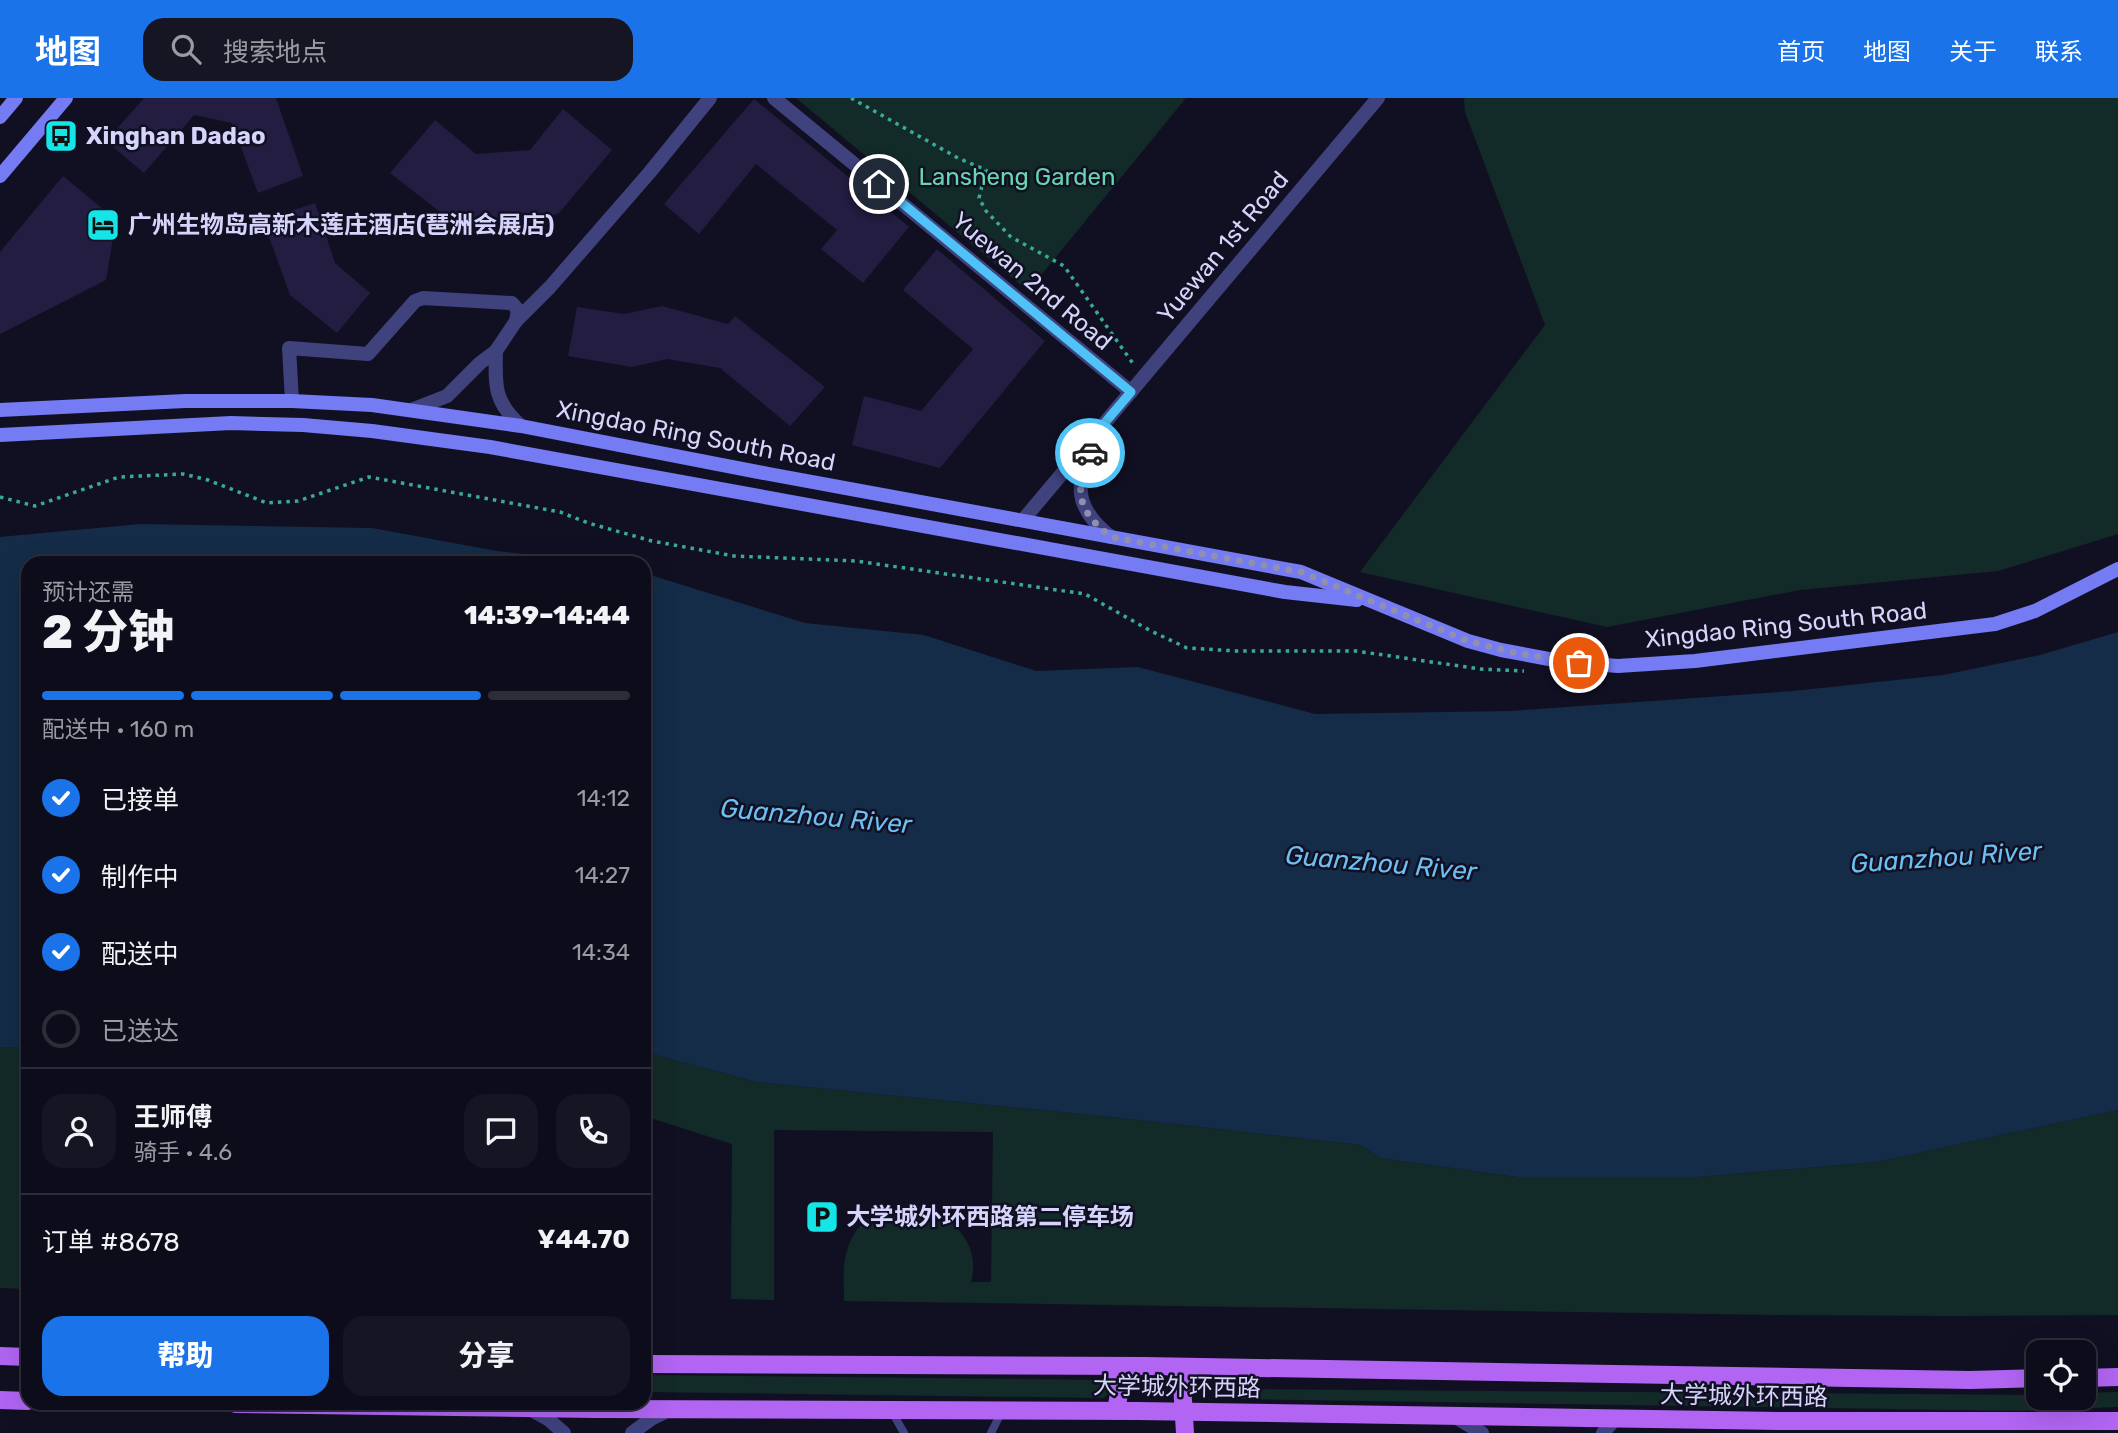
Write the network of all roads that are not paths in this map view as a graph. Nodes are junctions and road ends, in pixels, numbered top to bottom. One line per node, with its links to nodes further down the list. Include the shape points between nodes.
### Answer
1 (16, 98): 6 (main road)
2 (66, 98): 7 (main road)
3 (710, 98): 8 (street, via 587,245)
4 (775, 98): 10 (street, Yuewan 2nd Road)
5 (1378, 98): 10 (street, Yuewan 1st Road)
6 (0, 117)
7 (0, 176)
8 (516, 321): 9 (street); 11 (street, via 518,310 512,303 415,301 368,354 289,348)
9 (496, 351): 13 (street, via 447,397); 14 (street, via 496,390 501,405)
10 (1131, 392): 15 (street, Yuewan 1st Road)
11 (292, 401): 12 (main road, Xingdao Ring South Road); 13 (main road, Xingdao Ring South Road)
12 (0, 410)
13 (411, 410): 14 (main road, Xingdao Ring South Road)
14 (521, 426): 17 (main road, Xingdao Ring South Road)
15 (1102, 426): 17 (street, Yuewan 1st Road); 18 (street, Yuewan 1st Road, via 1082,473 1080,492 1088,516)
16 (0, 435): 20 (main road, Xingdao Ring South Road, via 231,424 372,430 490,447 1285,592)
17 (1023, 520): 18 (main road, Xingdao Ring South Road)
18 (1111, 537): 20 (main road, Xingdao Ring South Road, via 1301,572)
19 (2118, 569): 20 (main road, Xingdao Ring South Road, via 2035,611 1995,624 1695,661 1618,666 1501,650)
20 (1372, 602)
21 (0, 1356): 22 (main road)
22 (21, 1357)
23 (651, 1364): 24 (main road, 大学城外环西路)
24 (1114, 1366): 25 (main road, 大学城外环西路); 36 (main road, via 1120,1388)
25 (1181, 1367): 27 (main road, 大学城外环西路); 37 (main road)
26 (2118, 1377): 28 (main road)
27 (2026, 1378)
28 (2096, 1378)
29 (0, 1400): 30 (main road)
30 (21, 1401)
31 (651, 1409): 32 (main road, 大学城外环西路)
32 (670, 1409): 34 (main road, 大学城外环西路); 42 (street)
33 (530, 1410): 41 (street)
34 (891, 1410): 35 (main road, 大学城外环西路); 43 (lane)
35 (1003, 1410): 36 (main road, 大学城外环西路); 44 (lane)
36 (1116, 1411): 37 (main road, 大学城外环西路)
37 (1184, 1411): 38 (main road, 大学城外环西路); 45 (main road)
38 (1450, 1415): 39 (main road, 大学城外环西路); 46 (street)
39 (1615, 1419): 40 (main road, 大学城外环西路); 47 (street)
40 (2118, 1422)
41 (564, 1433)
42 (632, 1433)
43 (904, 1433)
44 (990, 1433)
45 (1185, 1433)
46 (1482, 1433)
47 (1603, 1433)

